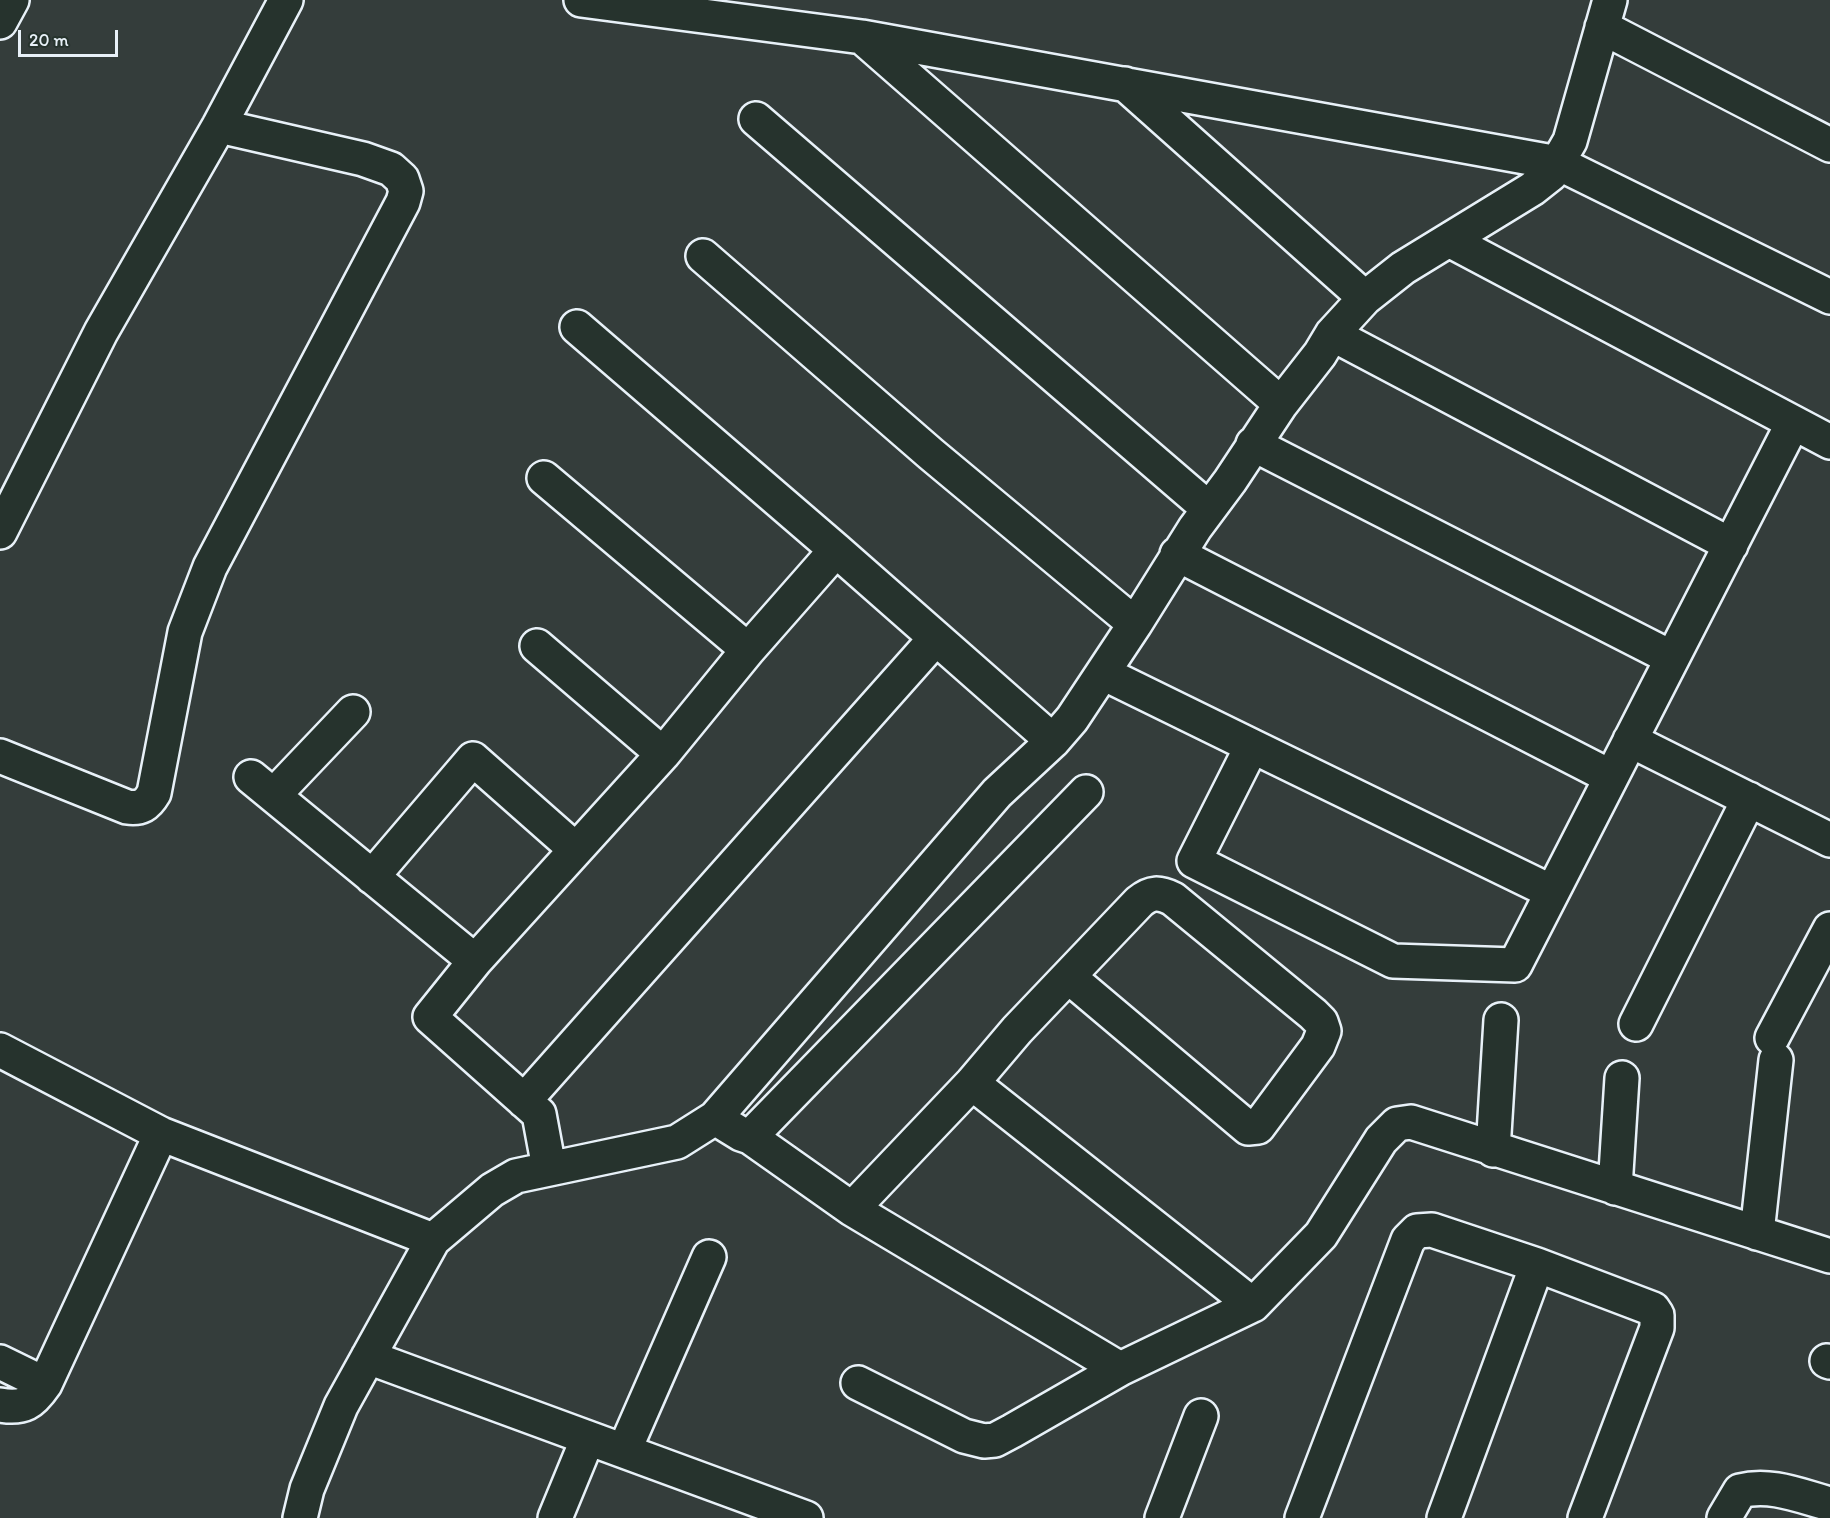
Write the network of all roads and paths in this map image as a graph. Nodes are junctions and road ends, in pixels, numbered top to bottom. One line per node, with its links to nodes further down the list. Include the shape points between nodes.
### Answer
1 (12, 0): 5 (street)
2 (286, 0): 9 (street)
3 (581, 0): 6 (street)
4 (1606, 13): 10 (street); 11 (street, via 1570,141)
5 (0, 22)
6 (862, 37): 7 (street); 18 (street)
7 (1125, 84): 11 (street); 15 (street)
8 (756, 119): 23 (street)
9 (219, 126): 24 (street, via 100,332); 39 (street, via 363,159 391,170 402,178 406,191 403,202 210,567 186,632 154,793 148,804 127,807)
10 (1830, 144)
11 (1558, 163): 12 (street, via 1532,189); 14 (street)
12 (1449, 240): 15 (street, via 1403,268); 19 (street)
13 (703, 256): 28 (street)
14 (1830, 297)
15 (1365, 298): 17 (street)
16 (577, 327): 26 (street)
17 (1332, 334): 18 (street); 25 (street)
18 (1281, 404): 21 (street)
19 (1793, 423): 20 (street); 25 (street)
20 (1830, 442)
21 (1253, 444): 23 (street); 32 (street)
22 (544, 478): 31 (street)
23 (1209, 509): 27 (street)
24 (0, 532)
25 (1731, 545): 32 (street)
26 (836, 550): 29 (street); 31 (street)
27 (1178, 554): 28 (street); 40 (street)
28 (1135, 624): 33 (street)
29 (936, 638): 36 (street); 55 (street)
30 (537, 646): 38 (street)
31 (748, 650): 38 (street)
32 (1672, 658): 35 (street)
33 (1103, 673): 36 (street); 37 (street)
34 (352, 712): 45 (street, via 262,786)
35 (1630, 740): 40 (street); 42 (street)
36 (1053, 741): 56 (street, via 998,793)
37 (1252, 746): 46 (street); 46 (street, via 1194,861 1393,961 1515,966)
38 (663, 754): 44 (street)
39 (0, 756)
40 (1611, 777): 46 (street)
41 (1086, 792): 58 (street)
42 (1749, 799): 43 (street); 51 (street)
43 (1830, 840)
44 (575, 849): 45 (street, via 473,759); 48 (street)
45 (372, 877): 48 (street)
46 (1552, 892)
47 (1830, 929): 63 (street, via 1774,1049)
48 (475, 961): 55 (street, via 429,1017)
49 (1069, 977): 49 (street, via 1139,902 1156,892 1173,898 1313,1014 1324,1031 1318,1046 1258,1127 1248,1128); 54 (street)
50 (1500, 1020): 59 (street)
51 (1636, 1024)
52 (0, 1050): 57 (street)
53 (1622, 1078): 61 (street)
54 (972, 1083): 62 (street); 68 (street)
55 (524, 1101): 60 (street, via 539,1114)
56 (715, 1118): 58 (street); 60 (street, via 677,1142)
57 (160, 1134): 64 (street); 73 (street)
58 (750, 1137): 62 (street)
59 (1493, 1150): 61 (street); 68 (street, via 1411,1122 1397,1124 1381,1140 1321,1235)
60 (549, 1168): 64 (street, via 516,1176 492,1190)
61 (1615, 1188): 63 (street)
62 (852, 1209): 71 (street)
63 (1757, 1233): 65 (street)
64 (433, 1239): 69 (street)
65 (1830, 1256)
66 (709, 1257): 77 (street)
67 (1537, 1265): 83 (street, via 1432,1230 1417,1231 1408,1240); 84 (street); 85 (street, via 1653,1309 1657,1315 1657,1328)
68 (1252, 1305): 71 (street)
69 (368, 1357): 76 (street); 79 (street, via 341,1406 307,1489)
70 (0, 1362): 73 (street)
71 (1120, 1369): 72 (street, via 1012,1431 984,1441 964,1436)
72 (858, 1383)
73 (45, 1384): 74 (street, via 35,1398 21,1406)
74 (0, 1405)
75 (1201, 1416): 82 (street)
76 (588, 1438): 77 (street); 80 (street)
77 (624, 1451): 81 (street)
78 (1830, 1504): 86 (street, via 1754,1487 1740,1491)
79 (300, 1518)
80 (555, 1518)
81 (807, 1518)
82 (1162, 1518)
83 (1302, 1518)
84 (1444, 1518)
85 (1585, 1518)
86 (1724, 1518)

